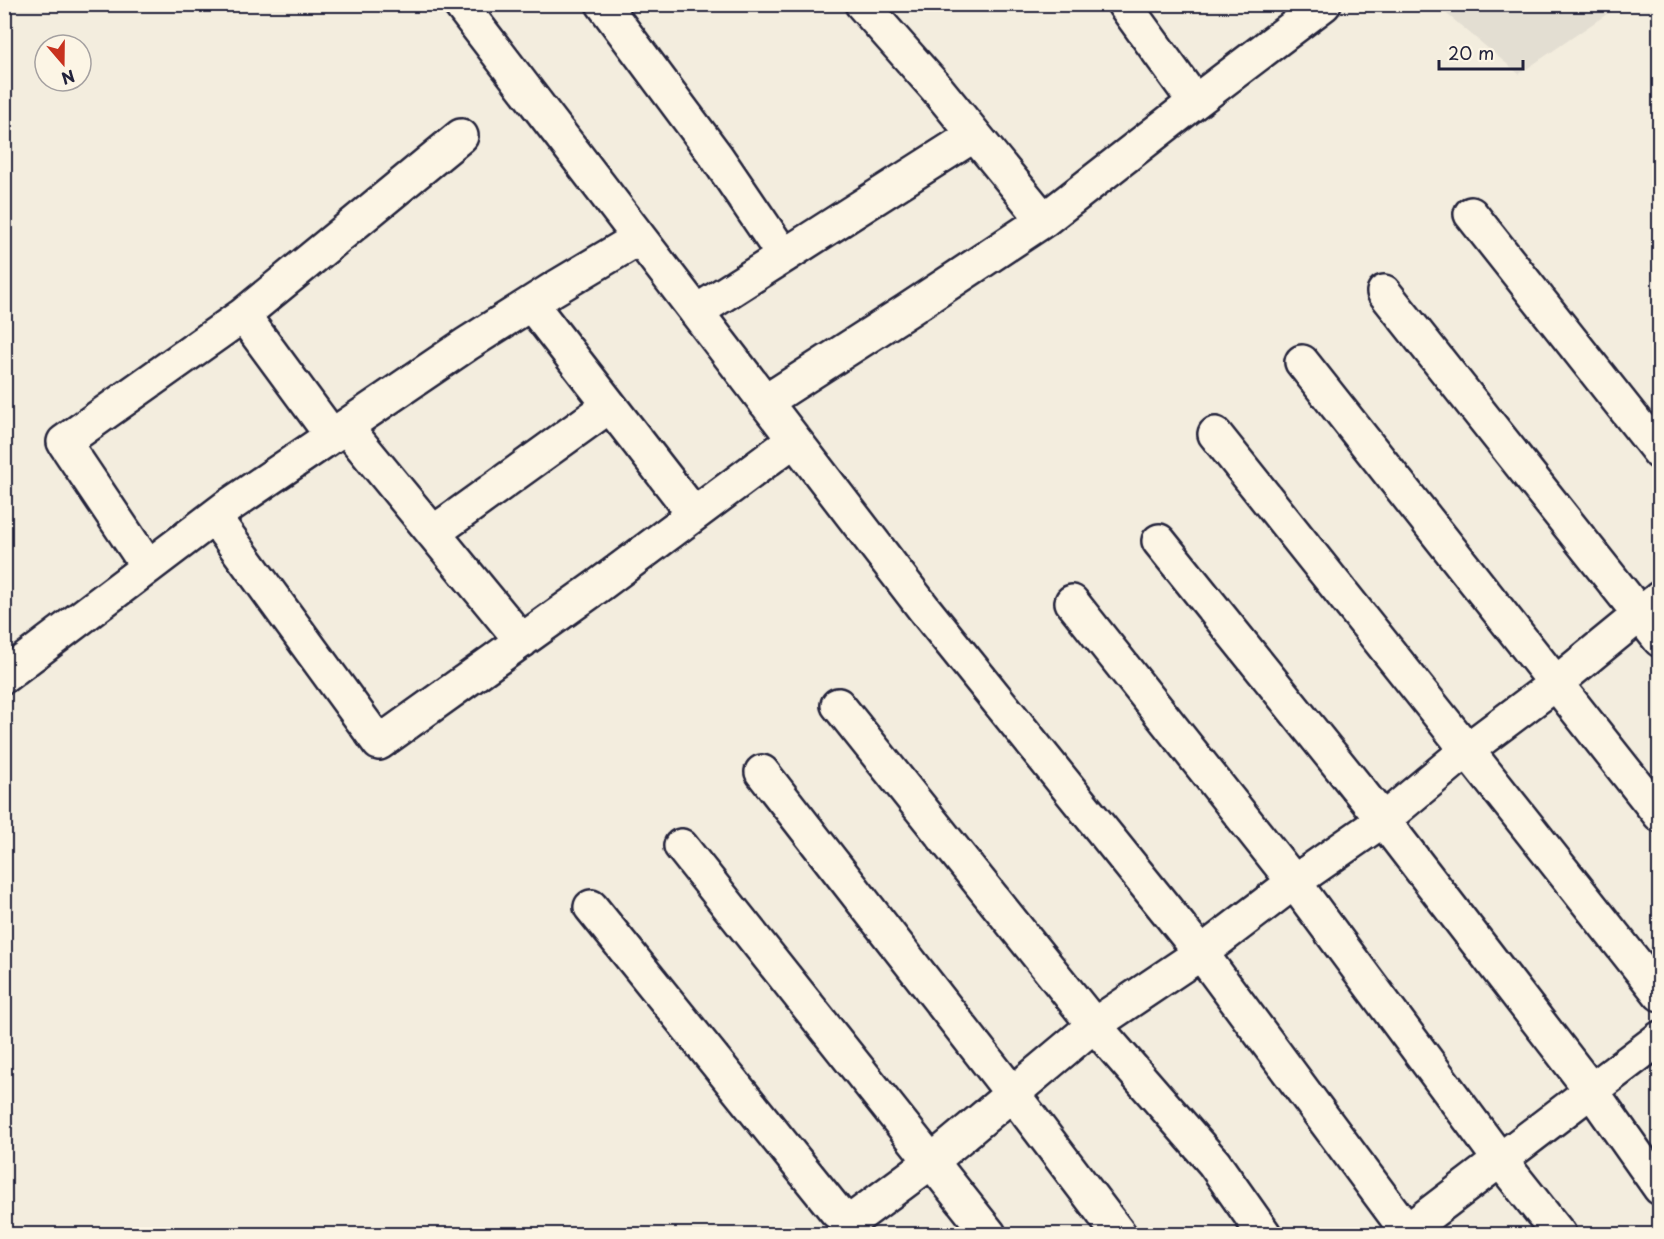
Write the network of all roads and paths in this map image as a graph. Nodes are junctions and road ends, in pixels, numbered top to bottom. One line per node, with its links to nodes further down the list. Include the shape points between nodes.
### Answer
1 (460, 4): 11 (street)
2 (603, 4): 12 (street, via 710,147)
3 (862, 4): 7 (street)
4 (1124, 4): 6 (street)
5 (1324, 4): 6 (street)
6 (1195, 102): 10 (street)
7 (974, 135): 10 (street); 12 (street)
8 (461, 136): 16 (street)
9 (1471, 214): 23 (street)
10 (1044, 220): 18 (street)
11 (639, 238): 14 (street); 15 (street)
12 (784, 256): 15 (street)
13 (1383, 292): 30 (street)
14 (531, 304): 19 (street); 20 (street)
15 (696, 312): 18 (street)
16 (243, 315): 20 (street); 28 (street, via 64,442)
17 (1302, 362): 34 (street)
18 (765, 402): 22 (street)
19 (609, 406): 24 (street); 26 (street)
20 (339, 431): 25 (street); 26 (street)
21 (1215, 434): 36 (street)
22 (794, 440): 24 (street); 43 (street, via 925,610)
23 (1659, 453)
24 (694, 514): 32 (street)
25 (214, 517): 28 (street); 32 (street, via 380,742)
26 (433, 533): 32 (street)
27 (1159, 542): 39 (street)
28 (148, 567): 33 (street)
29 (1072, 602): 41 (street)
30 (1649, 606): 31 (street); 34 (street)
31 (1659, 640)
32 (522, 641)
33 (4, 676)
34 (1555, 684): 36 (street); 38 (street)
35 (838, 705): 45 (street)
36 (1467, 750): 39 (street); 44 (street)
37 (762, 772): 48 (street)
38 (1659, 815)
39 (1383, 820): 41 (street); 47 (street)
40 (681, 846): 50 (street)
41 (1294, 882): 43 (street); 49 (street)
42 (591, 907): 50 (street, via 844,1218 858,1216)
43 (1201, 953): 45 (street); 52 (street)
44 (1659, 994)
45 (1094, 1025): 48 (street); 55 (street, via 1214,1163)
46 (1659, 1038): 47 (street)
47 (1591, 1090): 49 (street); 51 (street)
48 (1012, 1093): 50 (street); 54 (street)
49 (1500, 1160): 52 (street); 56 (street)
50 (932, 1161): 53 (street)
51 (1659, 1188)
52 (1406, 1233)
53 (989, 1234)
54 (1119, 1234)
55 (1264, 1234)
56 (1559, 1234)

